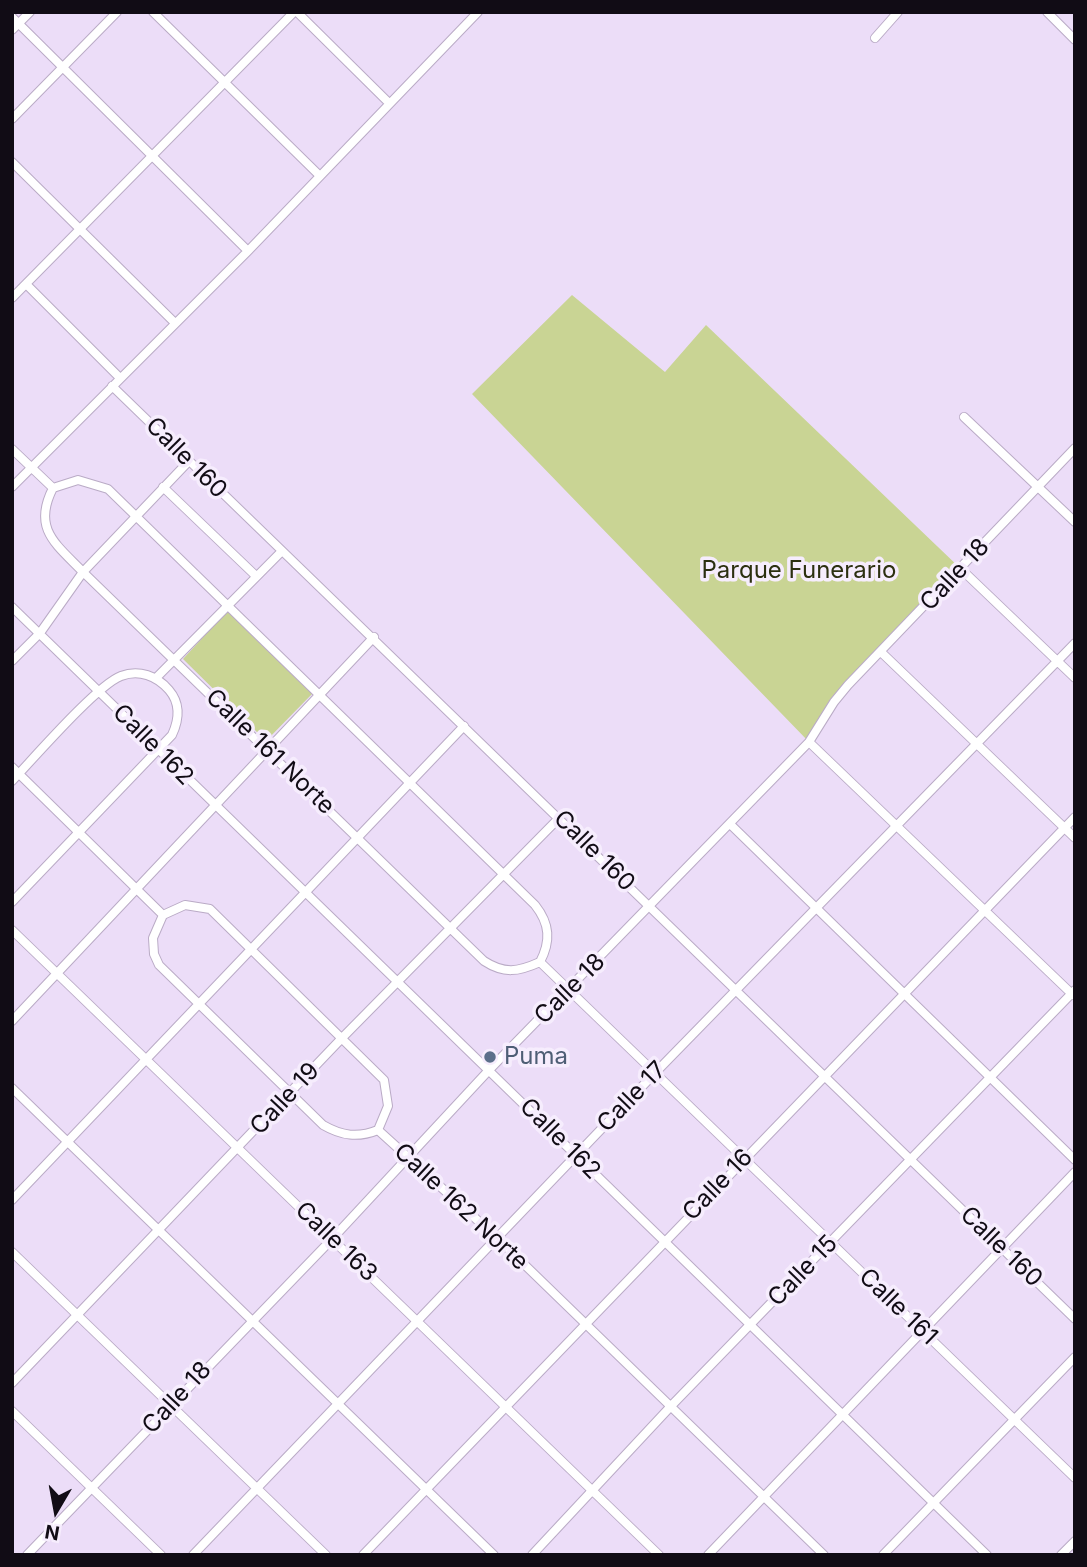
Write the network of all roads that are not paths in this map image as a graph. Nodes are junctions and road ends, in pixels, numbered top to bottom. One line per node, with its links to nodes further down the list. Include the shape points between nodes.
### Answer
1 (30, 12): 8 (street)
2 (117, 12): 11 (street)
3 (153, 12): 12 (street)
4 (295, 12): 12 (street); 13 (street)
5 (478, 12): 13 (street, via 407,89)
6 (898, 12): 9 (street)
7 (1047, 12): 10 (street)
8 (14, 24): 11 (street)
9 (875, 38)
10 (1075, 40)
11 (61, 69): 14 (street); 15 (street)
12 (225, 83): 15 (street); 17 (street)
13 (388, 102): 17 (street)
14 (12, 119)
15 (154, 155): 18 (street); 19 (street)
16 (12, 162): 18 (street)
17 (319, 176): 19 (street)
18 (81, 231): 20 (street); 22 (street)
19 (248, 251): 22 (street)
20 (27, 285): 21 (street); 23 (street)
21 (12, 299)
22 (175, 323): 23 (street)
23 (120, 378): 24 (street)
24 (112, 386): 28 (street, Calle 160); 29 (street)
25 (964, 417): 32 (street)
26 (1075, 447): 32 (street, Calle 18)
27 (12, 449): 29 (street)
28 (190, 461): 31 (street); 36 (street, Calle 160)
29 (31, 467): 30 (street); 33 (street)
30 (12, 487)
31 (163, 487): 34 (street); 39 (street)
32 (1038, 487): 35 (street); 37 (street, Calle 18)
33 (53, 488): 34 (street, via 78,480 95,483); 38 (street, Calle 161 Norte, via 45,503 46,527 52,540)
34 (137, 514): 38 (street); 40 (street)
35 (1075, 522)
36 (281, 552): 39 (street); 43 (street, Calle 160)
37 (961, 569): 45 (street, Calle 18); 48 (street)
38 (83, 572): 42 (street); 46 (street, Calle 161 Norte)
39 (256, 576): 40 (street)
40 (229, 603): 46 (street); 52 (street)
41 (12, 607): 42 (street, Calle 162)
42 (40, 633): 47 (street); 51 (street, Calle 162)
43 (374, 637): 52 (street); 53 (street, Calle 160)
44 (1075, 643): 48 (street, Calle 17)
45 (882, 653): 54 (street, Calle 18, via 834,702); 55 (street)
46 (174, 658): 49 (street); 56 (street, Calle 161 Norte)
47 (12, 661)
48 (1057, 661): 50 (street); 55 (street, Calle 17)
49 (156, 678): 51 (street, via 122,675); 57 (street, via 170,691 178,710 177,725)
50 (1075, 678)
51 (99, 692): 57 (street, Calle 162); 58 (street)
52 (319, 692): 56 (street); 59 (street)
53 (464, 726): 59 (street); 61 (street, Calle 160)
54 (809, 742): 63 (street, Calle 18); 64 (street)
55 (977, 745): 64 (street, Calle 17); 65 (street)
56 (267, 748): 60 (street); 67 (street, Calle 161 Norte)
57 (160, 750): 60 (street, Calle 162); 66 (street)
58 (14, 774): 66 (street)
59 (410, 782): 67 (street); 69 (street)
60 (216, 807): 70 (street); 71 (street, Calle 162)
61 (560, 817): 69 (street, Calle 19); 73 (street, Calle 160)
62 (1075, 817): 65 (street, Calle 16)
63 (731, 825): 73 (street, Calle 18); 74 (street)
64 (898, 826): 74 (street, Calle 17); 75 (street)
65 (1064, 828): 68 (street); 75 (street, Calle 16)
66 (79, 832): 70 (street); 72 (street)
67 (357, 837): 71 (street); 77 (street, Calle 161 Norte)
68 (1075, 838)
69 (503, 873): 77 (street, Calle 19); 80 (street, via 544,916 547,943)
70 (138, 890): 76 (street); 81 (street)
71 (306, 893): 79 (street); 82 (street, Calle 162)
72 (12, 902)
73 (650, 907): 83 (street, Calle 18); 84 (street, Calle 160)
74 (816, 910): 84 (street, Calle 17); 86 (street)
75 (984, 911): 85 (street); 86 (street, Calle 16)
76 (163, 915): 79 (street, Calle 162 Norte, via 185,905 209,909); 87 (street, via 153,938 154,954)
77 (450, 928): 80 (street, Calle 161 Norte, via 495,968 520,971); 82 (street, Calle 19)
78 (12, 930): 81 (street, Calle 163)
79 (253, 949): 87 (street); 89 (street, Calle 162 Norte)
80 (540, 962): 83 (street, Calle 161)
81 (57, 974): 88 (street); 90 (street, Calle 163)
82 (397, 983): 89 (street, Calle 19); 91 (street, Calle 162)
83 (569, 990): 91 (street, Calle 18); 92 (street, Calle 161)
84 (736, 990): 92 (street, Calle 17); 93 (street, Calle 160)
85 (1073, 993): 94 (street, Calle 15)
86 (905, 994): 93 (street, Calle 16); 94 (street)
87 (198, 1005): 90 (street); 96 (street)
88 (12, 1021)
89 (342, 1038): 96 (street, Calle 19); 97 (street, Calle 162 Norte, via 384,1080 388,1105)
90 (147, 1060): 98 (street); 99 (street, Calle 163)
91 (490, 1069): 100 (street, Calle 162); 101 (street, Calle 18)
92 (654, 1073): 100 (street, Calle 17); 102 (street, Calle 161)
93 (825, 1076): 102 (street, Calle 16); 103 (street, Calle 160)
94 (991, 1078): 103 (street, Calle 15); 104 (street)
95 (12, 1088): 98 (street)
96 (290, 1094): 97 (street, via 335,1132 356,1136); 99 (street, Calle 19)
97 (378, 1130): 101 (street, Calle 162 Norte)
98 (68, 1143): 106 (street); 107 (street)
99 (238, 1149): 107 (street, Calle 19); 108 (street, Calle 163)
100 (576, 1156): 109 (street, Calle 17); 110 (street, Calle 162)
101 (408, 1157): 108 (street, Calle 18); 109 (street, Calle 162 Norte)
102 (744, 1158): 110 (street, Calle 16); 111 (street, Calle 161)
103 (911, 1158): 111 (street, Calle 15); 112 (street, Calle 160)
104 (1075, 1160)
105 (1075, 1172): 112 (street)
106 (12, 1200)
107 (160, 1231): 114 (street, Calle 19); 116 (street)
108 (332, 1238): 116 (street, Calle 18); 117 (street, Calle 163)
109 (496, 1238): 117 (street, Calle 17); 118 (street, Calle 162 Norte)
110 (664, 1240): 118 (street, Calle 16); 119 (street, Calle 162)
111 (831, 1242): 119 (street, Calle 15); 120 (street, Calle 161)
112 (1001, 1248): 115 (street, Calle 160); 120 (street)
113 (12, 1252): 114 (street)
114 (79, 1316): 122 (street, Calle 19); 123 (street)
115 (1075, 1319)
116 (250, 1321): 123 (street, Calle 18); 125 (street)
117 (416, 1321): 125 (street, Calle 17); 126 (street, Calle 163)
118 (585, 1323): 124 (street, Calle 162 Norte); 126 (street, Calle 16)
119 (752, 1324): 124 (street, Calle 15); 128 (street, Calle 162)
120 (922, 1330): 128 (street); 129 (street, Calle 161)
121 (1075, 1357): 129 (street)
122 (12, 1383)
123 (172, 1405): 131 (street); 133 (street, Calle 18)
124 (672, 1405): 134 (street, Calle 15); 135 (street, Calle 162 Norte)
125 (337, 1406): 131 (street, Calle 17); 132 (street)
126 (506, 1406): 132 (street, Calle 16); 134 (street, Calle 163)
127 (12, 1411): 133 (street)
128 (844, 1415): 135 (street); 136 (street, Calle 162)
129 (1014, 1418): 130 (street, Calle 161); 136 (street)
130 (1075, 1478)
131 (257, 1488): 140 (street, Calle 17); 141 (street)
132 (428, 1488): 142 (street, Calle 16); 143 (street)
133 (90, 1489): 138 (street, Calle 18); 139 (street)
134 (593, 1490): 144 (street, Calle 15); 145 (street, Calle 163)
135 (763, 1497): 146 (street); 147 (street, Calle 162 Norte)
136 (934, 1502): 148 (street); 149 (street, Calle 162)
137 (1075, 1541): 150 (street)
138 (27, 1555)
139 (161, 1555)
140 (193, 1555)
141 (326, 1555)
142 (363, 1555)
143 (494, 1555)
144 (532, 1555)
145 (659, 1555)
146 (708, 1555)
147 (824, 1555)
148 (883, 1555)
149 (987, 1555)
150 (1061, 1555)

